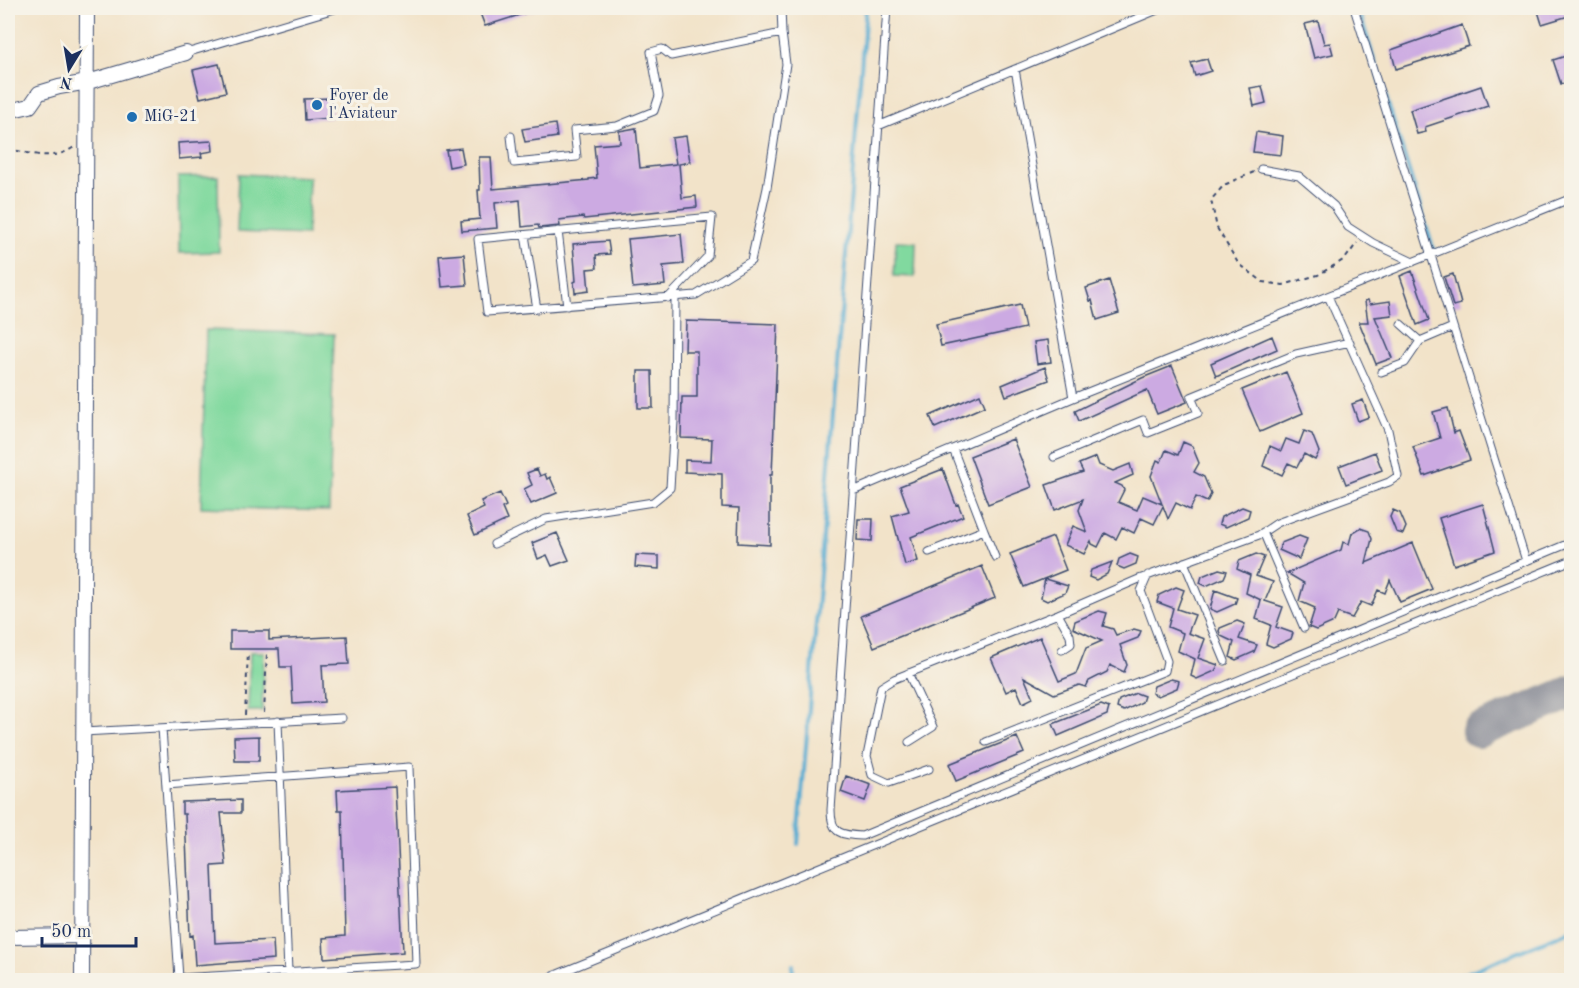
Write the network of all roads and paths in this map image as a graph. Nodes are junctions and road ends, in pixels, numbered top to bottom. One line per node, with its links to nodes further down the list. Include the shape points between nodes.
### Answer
1 (87, 8): 10 (street)
2 (338, 8): 8 (lane)
3 (781, 8): 7 (lane)
4 (887, 8): 12 (lane)
5 (1162, 8): 9 (lane)
6 (1354, 8): 21 (lane)
7 (782, 33): 13 (lane, via 671,56 662,49 651,52 659,96 654,111 618,126 574,130 577,157 514,163); 24 (lane, via 786,64 751,261 696,295)
8 (186, 53): 10 (street)
9 (1015, 69): 12 (lane); 32 (lane)
10 (88, 82): 11 (street, via 39,93 30,106); 14 (street)
11 (8, 111)
12 (878, 126): 35 (lane)
13 (511, 136)
14 (87, 137): 15 (path, via 70,150 53,156); 58 (street)
15 (8, 149)
16 (1261, 169): 20 (lane, via 1299,176 1334,206 1348,227); 20 (path, via 1224,185 1211,200 1217,228 1238,264 1263,282 1283,285 1318,275 1346,259)
17 (1571, 200): 21 (lane)
18 (558, 231): 19 (lane); 24 (lane, via 712,217 708,256); 25 (lane)
19 (525, 235): 26 (lane); 26 (lane, via 478,239 487,312)
20 (1362, 236): 22 (lane)
21 (1431, 255): 22 (lane); 28 (lane)
22 (1413, 262): 23 (lane)
23 (1328, 296): 30 (lane); 32 (lane)
24 (671, 297): 25 (lane); 39 (lane, via 674,421 670,488 653,502 546,519)
25 (567, 306): 26 (lane)
26 (537, 309)
27 (1401, 324): 29 (lane)
28 (1453, 327): 29 (lane); 43 (lane)
29 (1420, 341): 31 (lane, via 1405,363)
30 (1350, 342): 34 (lane, via 1296,354 1191,397 1198,413 1148,433 1143,420); 37 (lane, via 1388,430 1398,476)
31 (1382, 372)
32 (1073, 398): 33 (lane)
33 (953, 449): 35 (lane); 36 (lane)
34 (1054, 457)
35 (853, 491): 43 (lane, via 831,810 831,821 844,835 862,836)
36 (984, 531): 40 (lane); 41 (lane)
37 (1263, 532): 44 (lane); 47 (lane)
38 (1572, 542): 43 (lane)
39 (494, 544)
40 (929, 552)
41 (995, 557)
42 (1572, 560): 68 (lane)
43 (1526, 561)
44 (1184, 562): 45 (lane); 51 (lane)
45 (1148, 575): 46 (lane); 60 (lane, via 1141,591 1167,661 1165,671)
46 (1058, 614): 48 (lane, via 1071,644); 52 (lane)
47 (1304, 628)
48 (1062, 650)
49 (248, 652): 56 (path)
50 (267, 653): 55 (path)
51 (1225, 661)
52 (908, 673): 59 (lane, via 933,728); 61 (lane, via 881,687 867,756 872,775 889,783)
53 (342, 718): 54 (lane)
54 (278, 721): 55 (lane); 62 (lane)
55 (264, 722): 56 (lane)
56 (245, 723): 57 (lane)
57 (162, 728): 58 (lane); 63 (lane)
58 (83, 732): 64 (street)
59 (909, 742)
60 (986, 742)
61 (929, 769)
62 (280, 777): 63 (lane); 66 (lane); 66 (lane, via 409,767 416,964)
63 (166, 785): 66 (lane, via 179,978)
64 (81, 936): 65 (street); 67 (street)
65 (8, 937)
66 (288, 972)
67 (82, 981)
68 (543, 981)

